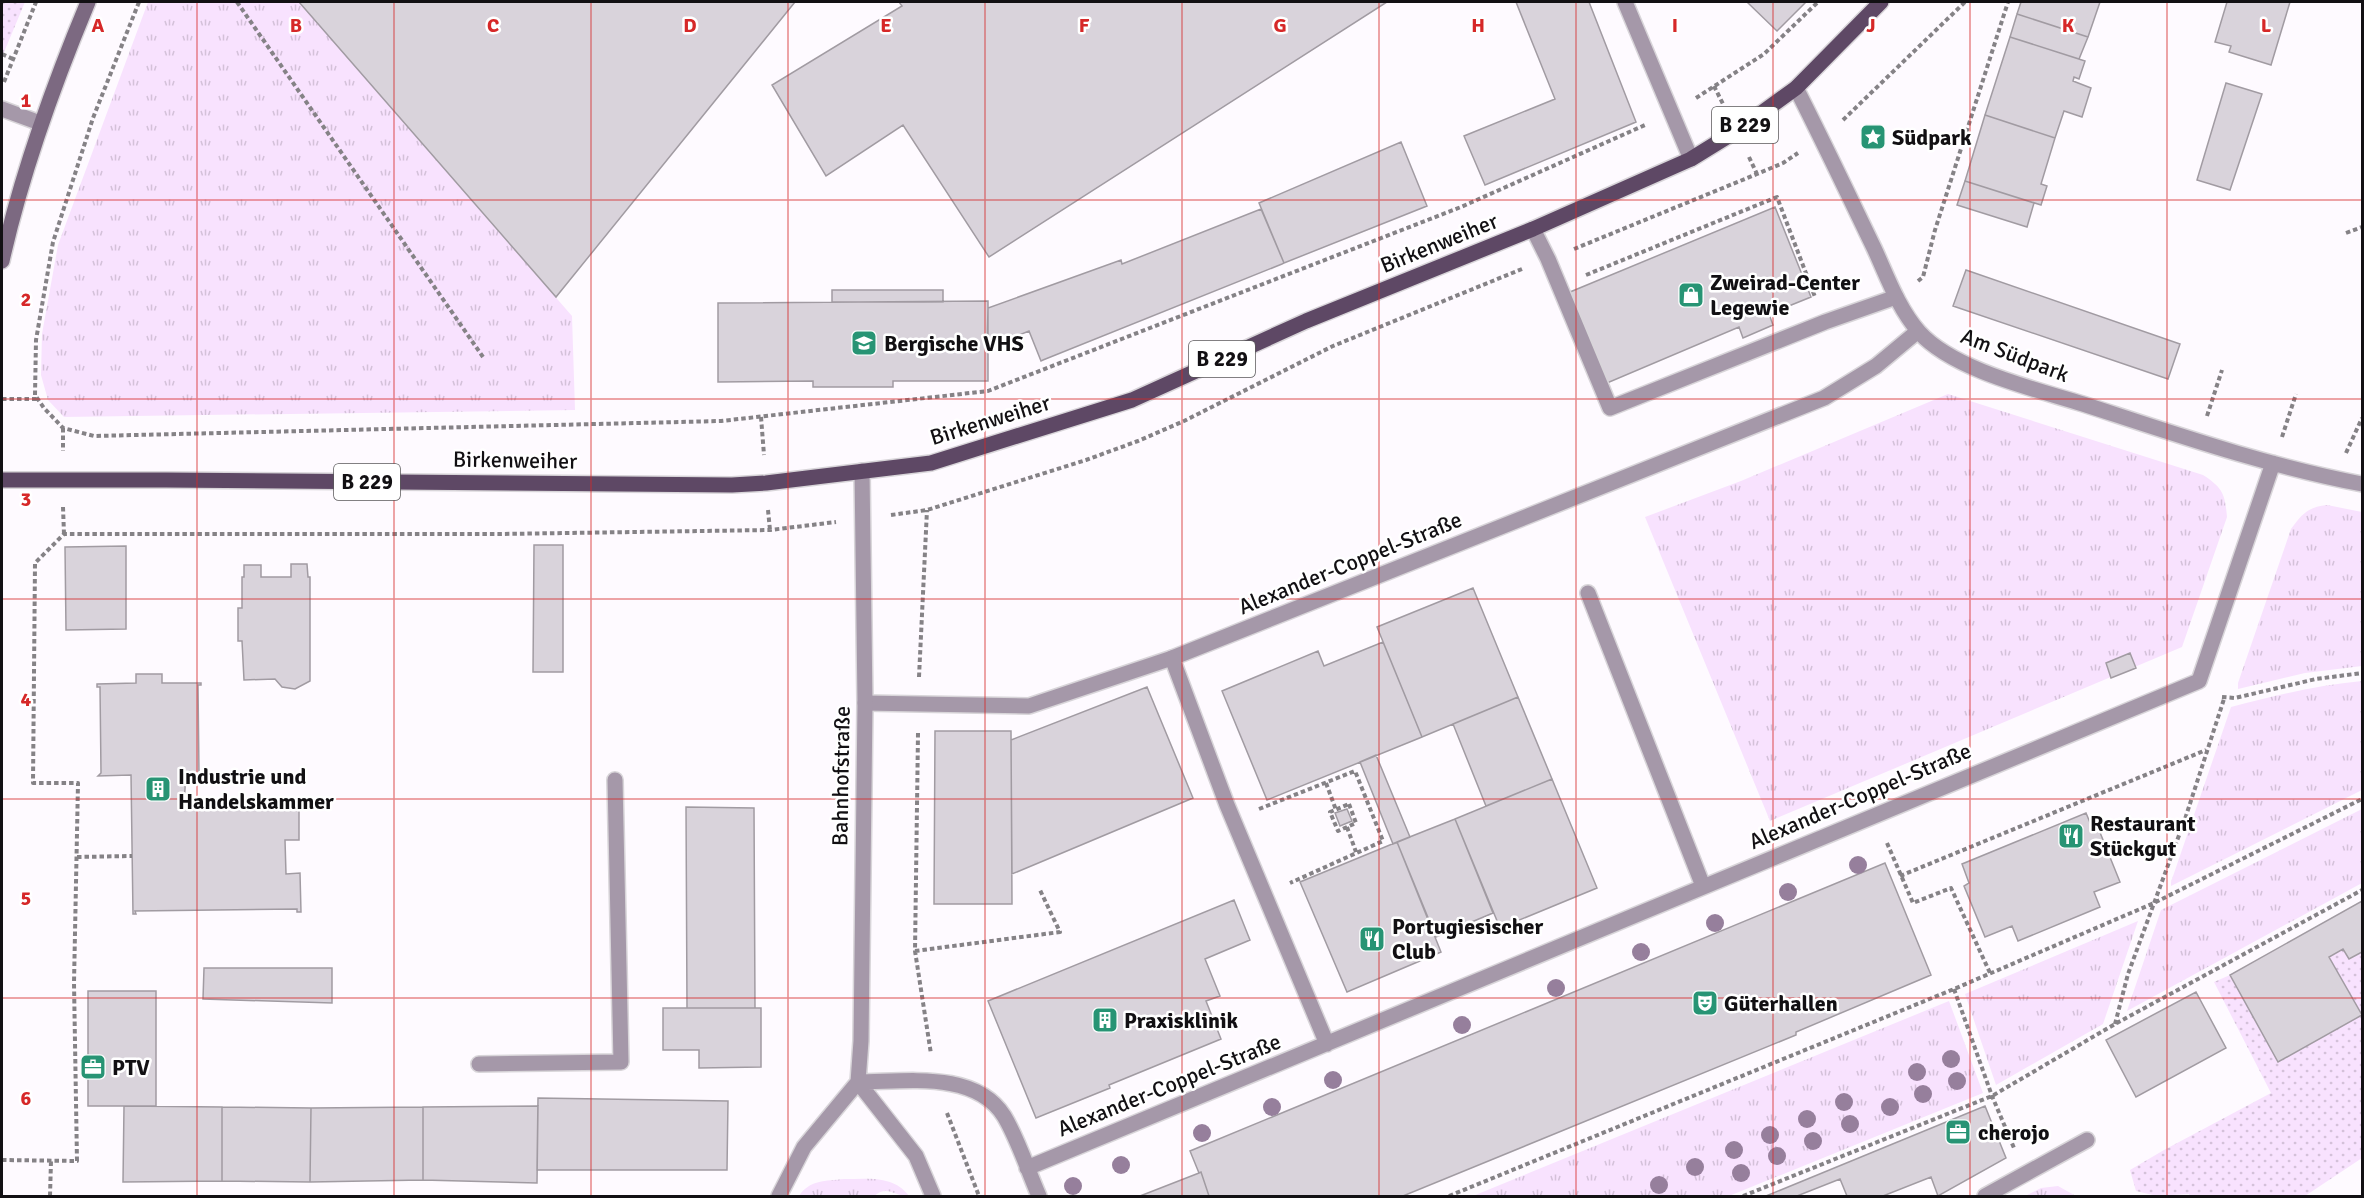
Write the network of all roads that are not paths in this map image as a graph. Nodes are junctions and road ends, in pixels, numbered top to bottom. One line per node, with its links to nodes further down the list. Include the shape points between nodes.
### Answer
1 (88, 2): 6 (street)
2 (1625, 2): 7 (street)
3 (1881, 2): 4 (main road, Birkenweiher / B 229)
4 (1796, 88): 7 (main road, Birkenweiher / B 229); 10 (street, Am Südpark)
5 (2, 109): 6 (street)
6 (40, 123): 9 (street)
7 (1691, 159): 8 (main road, Birkenweiher / B 229)
8 (1533, 229): 10 (street, via 1610,408); 13 (main road, Birkenweiher / B 229, via 1306,321 1132,400 931,463)
9 (2, 261)
10 (1896, 297): 11 (street, Am Südpark)
11 (1918, 331): 12 (street, Am Südpark, via 1937,348 1998,377); 17 (street, Alexander-Coppel-Straße, via 1876,366 1824,398)
12 (2273, 463): 15 (street, Am Südpark); 20 (street, Alexander-Coppel-Straße, via 2199,681)
13 (862, 471): 14 (main road, Birkenweiher / B 229, via 732,485); 18 (street, Bahnhofstraße)
14 (2, 480)
15 (2362, 484)
16 (1588, 593): 20 (street)
17 (1172, 658): 18 (street, Alexander-Coppel-Straße, via 1029,706); 21 (street, via 1233,819)
18 (865, 703): 23 (street, Bahnhofstraße)
19 (615, 780): 22 (street, via 621,1062)
20 (1703, 886): 21 (street, Alexander-Coppel-Straße)
21 (1328, 1044): 25 (street, Alexander-Coppel-Straße)
22 (479, 1064)
23 (858, 1082): 25 (street, via 954,1084 978,1092 1005,1117); 26 (street, via 804,1147); 27 (street, via 916,1156)
24 (2087, 1140): 29 (street)
25 (1027, 1168): 28 (street)
26 (779, 1197)
27 (933, 1197)
28 (1039, 1197)
29 (1985, 1197)

